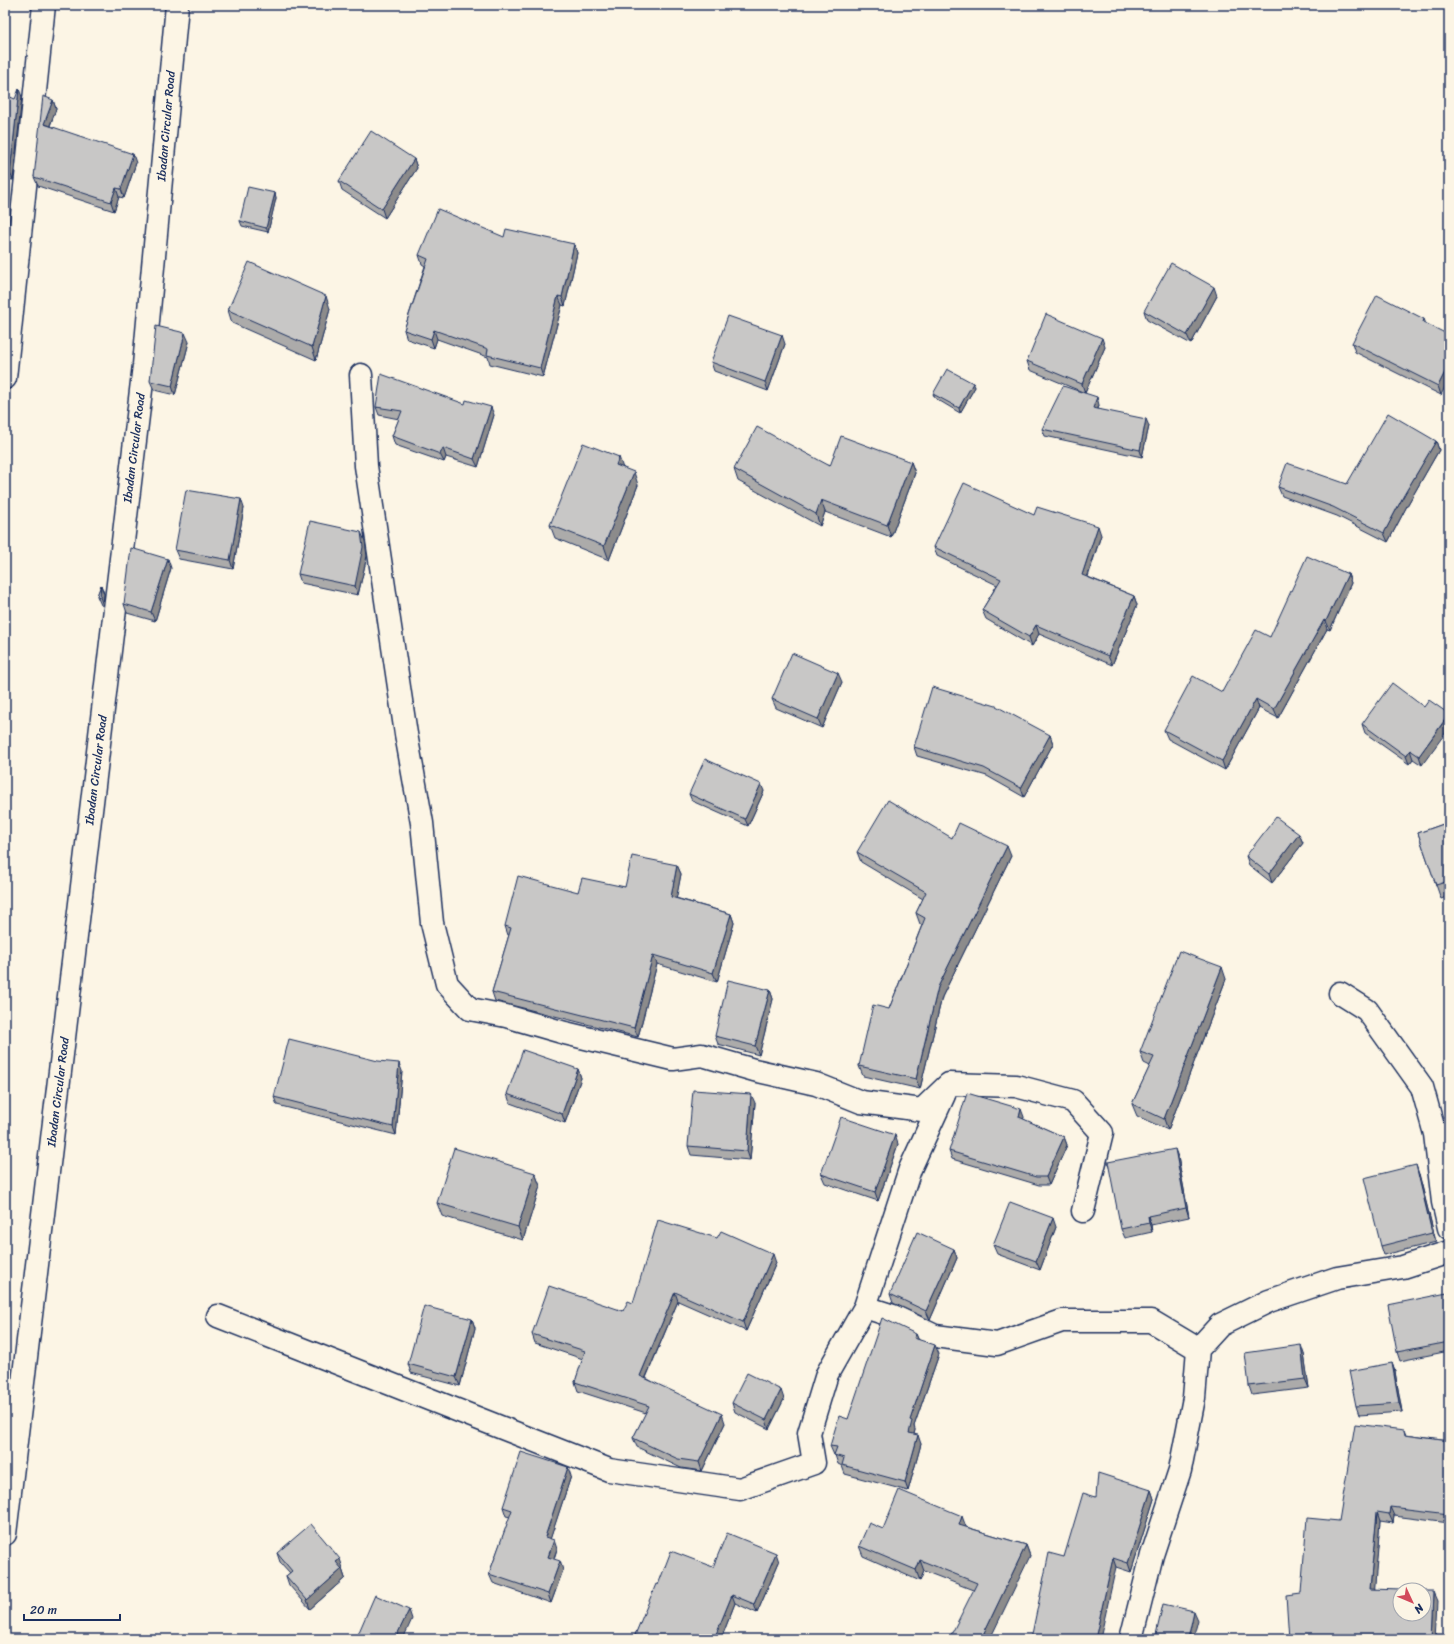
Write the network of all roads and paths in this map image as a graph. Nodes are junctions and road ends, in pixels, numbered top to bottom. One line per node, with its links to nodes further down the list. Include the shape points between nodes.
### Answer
1 (44, 5): 4 (main road)
2 (177, 5): 13 (main road, Ibadan Circular Road, via 144,365)
3 (361, 375): 6 (main road, via 367,474 422,823 432,923 447,984 470,1009 673,1059 702,1055 816,1084 861,1102 922,1110)
4 (5, 378)
5 (1340, 993): 8 (main road, via 1367,1010 1422,1087 1435,1134 1443,1202)
6 (949, 1084): 7 (main road, via 1016,1086 1073,1101 1102,1133); 10 (main road, via 910,1170)
7 (1083, 1211)
8 (1449, 1228)
9 (1449, 1252): 12 (main road, via 1403,1267 1337,1278 1269,1301 1220,1325)
10 (865, 1307): 11 (main road, via 827,1374 809,1433 814,1463 740,1489 608,1470); 12 (main road, via 893,1316 935,1336 997,1344 1062,1321 1151,1321)
11 (218, 1316)
12 (1198, 1349): 14 (main road, via 1194,1398 1180,1470 1152,1555)
13 (5, 1534)
14 (1131, 1639)

